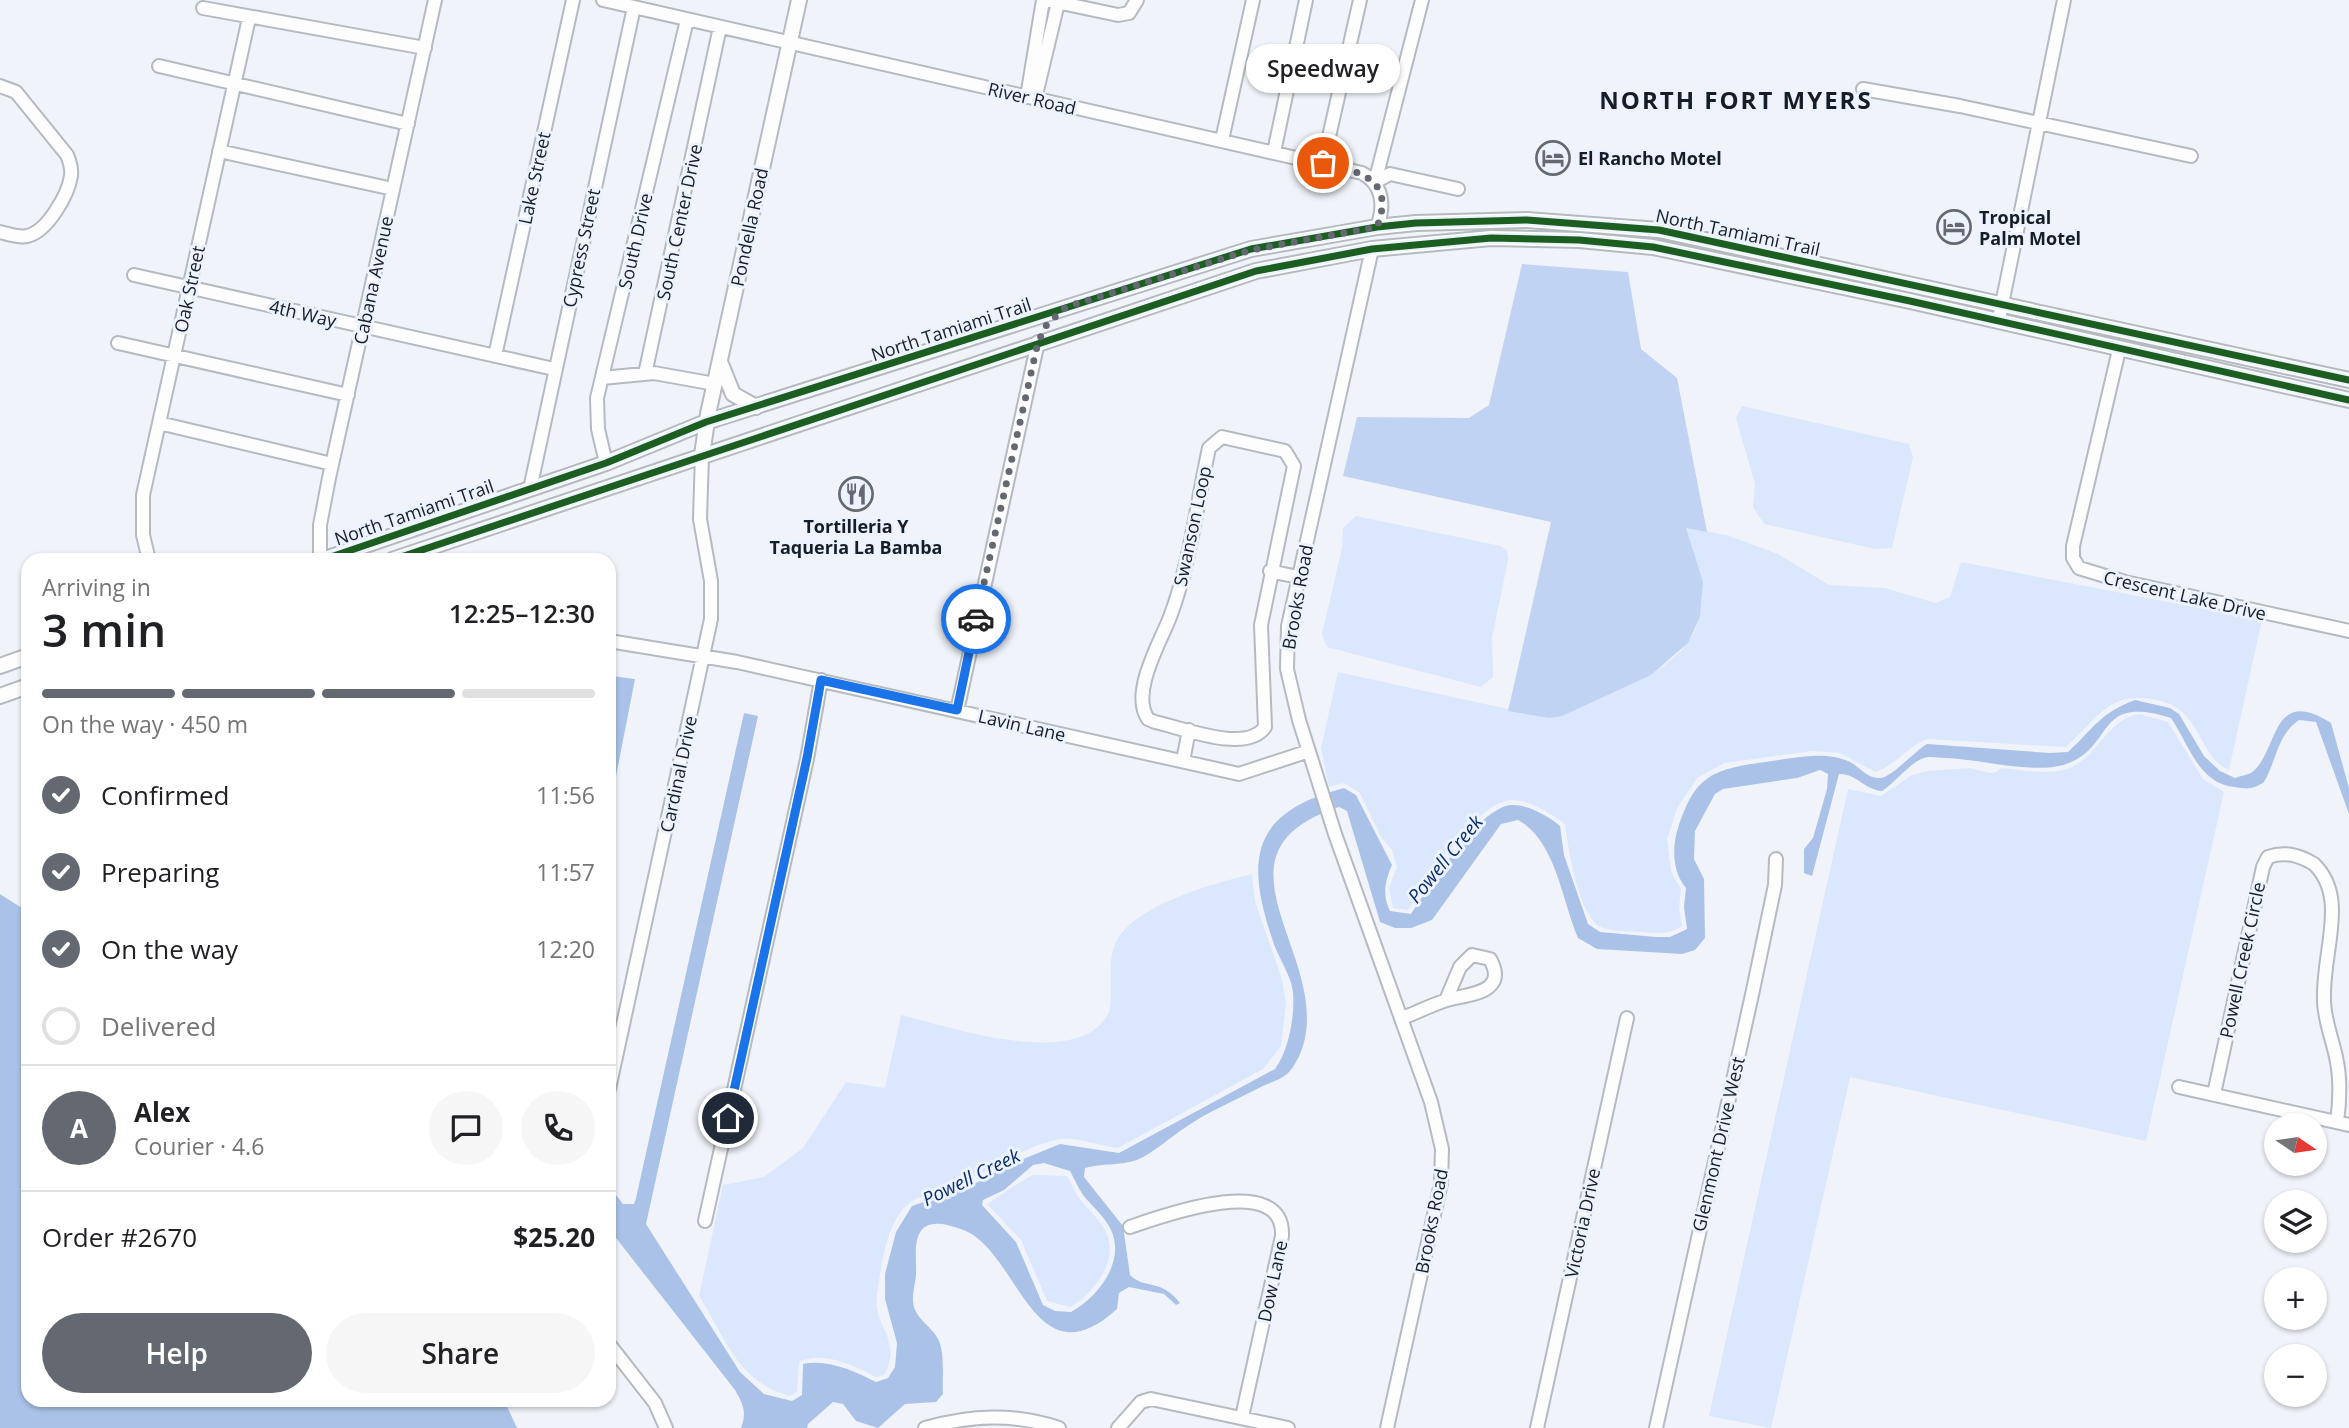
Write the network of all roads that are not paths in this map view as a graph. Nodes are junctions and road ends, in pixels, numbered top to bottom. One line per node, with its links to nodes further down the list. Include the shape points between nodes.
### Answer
1 (435, 0): 18 (street, Cabana Avenue)
2 (573, 0): 52 (street, Lake Street)
3 (603, 0): 12 (street, River Road)
4 (799, 0): 17 (main road, Pondella Road)
5 (1136, 0): 11 (street, via 1129,13 1118,15)
6 (1253, 0): 26 (street)
7 (1306, 0): 28 (street)
8 (1360, 0): 30 (street)
9 (1422, 0): 31 (street)
10 (2064, 0): 24 (street)
11 (1050, 1): 23 (street)
12 (634, 7): 15 (street, River Road); 55 (street, Cypress Street)
13 (203, 8): 14 (street)
14 (249, 18): 18 (street); 20 (street, Oak Street)
15 (687, 20): 16 (street, River Road); 58 (street, South Drive)
16 (720, 27): 17 (street, River Road); 56 (street, South Center Drive)
17 (790, 42): 23 (street, River Road); 54 (main road, Pondella Road)
18 (425, 48): 25 (street, Cabana Avenue)
19 (159, 66): 20 (street)
20 (234, 84): 25 (street); 27 (street, Oak Street)
21 (0, 86): 36 (street, via 16,92 72,167 64,194 37,232 25,237)
22 (1863, 89): 24 (street)
23 (1031, 98): 26 (street, River Road)
24 (2039, 123): 29 (street); 45 (street)
25 (408, 124): 32 (street, Cabana Avenue)
26 (1222, 140): 28 (street, River Road)
27 (219, 151): 32 (street); 44 (street, Oak Street)
28 (1274, 152): 30 (street, River Road)
29 (2191, 156)
30 (1323, 163): 31 (street, River Road, via 1362,173)
31 (1375, 182): 33 (street, via 1390,174); 35 (street, via 1382,203)
32 (393, 189): 48 (street, Cabana Avenue)
33 (1458, 189)
34 (1416, 223): 35 (main road, North Tamiami Trail); 37 (main road, North Tamiami Trail, via 1576,222 1659,230); 39 (main road)
35 (1377, 227): 41 (main road, via 1363,242); 46 (main road, North Tamiami Trail, via 1251,250)
36 (0, 232)
37 (1702, 240): 38 (main road, via 1691,247); 40 (main road, North Tamiami Trail)
38 (1653, 247): 39 (main road, North Tamiami Trail, via 1491,238); 42 (main road, North Tamiami Trail)
39 (1372, 249): 41 (main road, North Tamiami Trail); 77 (street, Brooks Road)
40 (1753, 250): 42 (main road, via 1723,249); 45 (main road, North Tamiami Trail)
41 (1331, 257): 49 (main road, North Tamiami Trail, via 1255,271)
42 (1707, 258): 47 (main road, North Tamiami Trail)
43 (134, 275): 44 (street, 4th Way)
44 (189, 287): 48 (street, 4th Way); 53 (street, Oak Street)
45 (2001, 305): 47 (street); 57 (main road, North Tamiami Trail)
46 (1066, 307): 49 (main road, via 1047,324); 65 (main road, North Tamiami Trail)
47 (1998, 321): 51 (main road, North Tamiami Trail)
48 (363, 327): 52 (street, 4th Way); 63 (street, Cabana Avenue)
49 (1038, 342): 68 (main road, North Tamiami Trail); 86 (street)
50 (118, 343): 53 (street)
51 (2119, 350): 61 (main road, North Tamiami Trail); 78 (street, Crescent Lake Drive, via 2073,546 2078,568)
52 (495, 356): 55 (street, 4th Way)
53 (174, 357): 63 (street); 67 (street, Oak Street)
54 (720, 362): 60 (main road, Pondella Road); 65 (main road, via 733,394)
55 (554, 369): 71 (street, Cypress Street)
56 (645, 373): 58 (street); 60 (street)
57 (2331, 376): 59 (main road, North Tamiami Trail); 61 (main road, via 2318,383)
58 (602, 378): 69 (street, South Drive, via 598,429)
59 (2349, 380)
60 (715, 384): 66 (main road, Pondella Road)
61 (2280, 384): 64 (main road, North Tamiami Trail)
62 (2349, 390): 64 (main road)
63 (348, 395): 70 (street, Cabana Avenue)
64 (2342, 398)
65 (756, 407): 66 (main road, North Tamiami Trail)
66 (706, 422): 68 (main road, Pondella Road); 69 (main road, North Tamiami Trail)
67 (159, 423): 70 (street); 72 (street, Oak Street, via 142,508)
68 (702, 455): 75 (main road, North Tamiami Trail); 80 (street, Cardinal Drive, via 701,532 713,593)
69 (606, 463): 71 (main road, North Tamiami Trail)
70 (332, 464): 73 (street, Cabana Avenue, via 320,525)
71 (530, 489): 74 (main road, North Tamiami Trail)
72 (147, 553)
73 (321, 553)
74 (342, 553)
75 (413, 553)
76 (1270, 571): 77 (street); 87 (street, Swanson Loop, via 1260,650 1265,727 1259,735 1240,741); 87 (street, Swanson Loop, via 1293,461 1285,450 1222,437 1209,448 1176,601 1147,671 1142,704 1148,719)
77 (1298, 577): 88 (street, Brooks Road, via 1286,655 1289,684)
78 (2349, 631)
79 (616, 642): 80 (street, Lavin Lane)
80 (704, 656): 83 (street, Lavin Lane); 94 (street, Cardinal Drive)
81 (21, 658): 82 (main road)
82 (0, 666)
83 (821, 680): 86 (street, Lavin Lane); 98 (street)
84 (21, 688): 85 (main road)
85 (0, 696)
86 (957, 710): 89 (street, Lavin Lane)
87 (1189, 730): 89 (street)
88 (1309, 751): 89 (street, Lavin Lane, via 1239,774); 92 (street, Brooks Road)
89 (1183, 761)
90 (1776, 859): 109 (street, Glenmont Drive West, via 1775,885 1753,990)
91 (1446, 1000): 92 (street)
92 (1402, 1018): 107 (street, Brooks Road, via 1431,1102 1443,1160)
93 (1627, 1018): 108 (street, Victoria Drive)
94 (616, 1057)
95 (2179, 1087): 96 (street)
96 (2214, 1094): 97 (street); 97 (street, Powell Creek Circle, via 2263,867 2269,857 2280,853 2297,856 2326,872 2345,900 2346,913 2323,999 2338,1069)
97 (2343, 1124)
98 (705, 1221)
99 (1130, 1227): 101 (street, Dow Lane, via 1207,1204 1257,1204 1278,1213 1283,1223 1278,1261)
100 (616, 1353): 102 (street, via 655,1403)
101 (1242, 1418): 105 (street, via 1151,1399 1141,1402); 106 (street)
102 (666, 1428)
103 (925, 1428): 104 (street, via 991,1416)
104 (1059, 1428)
105 (1118, 1428)
106 (1288, 1428)
107 (1387, 1428)
108 (1537, 1428)
109 (1656, 1428)

